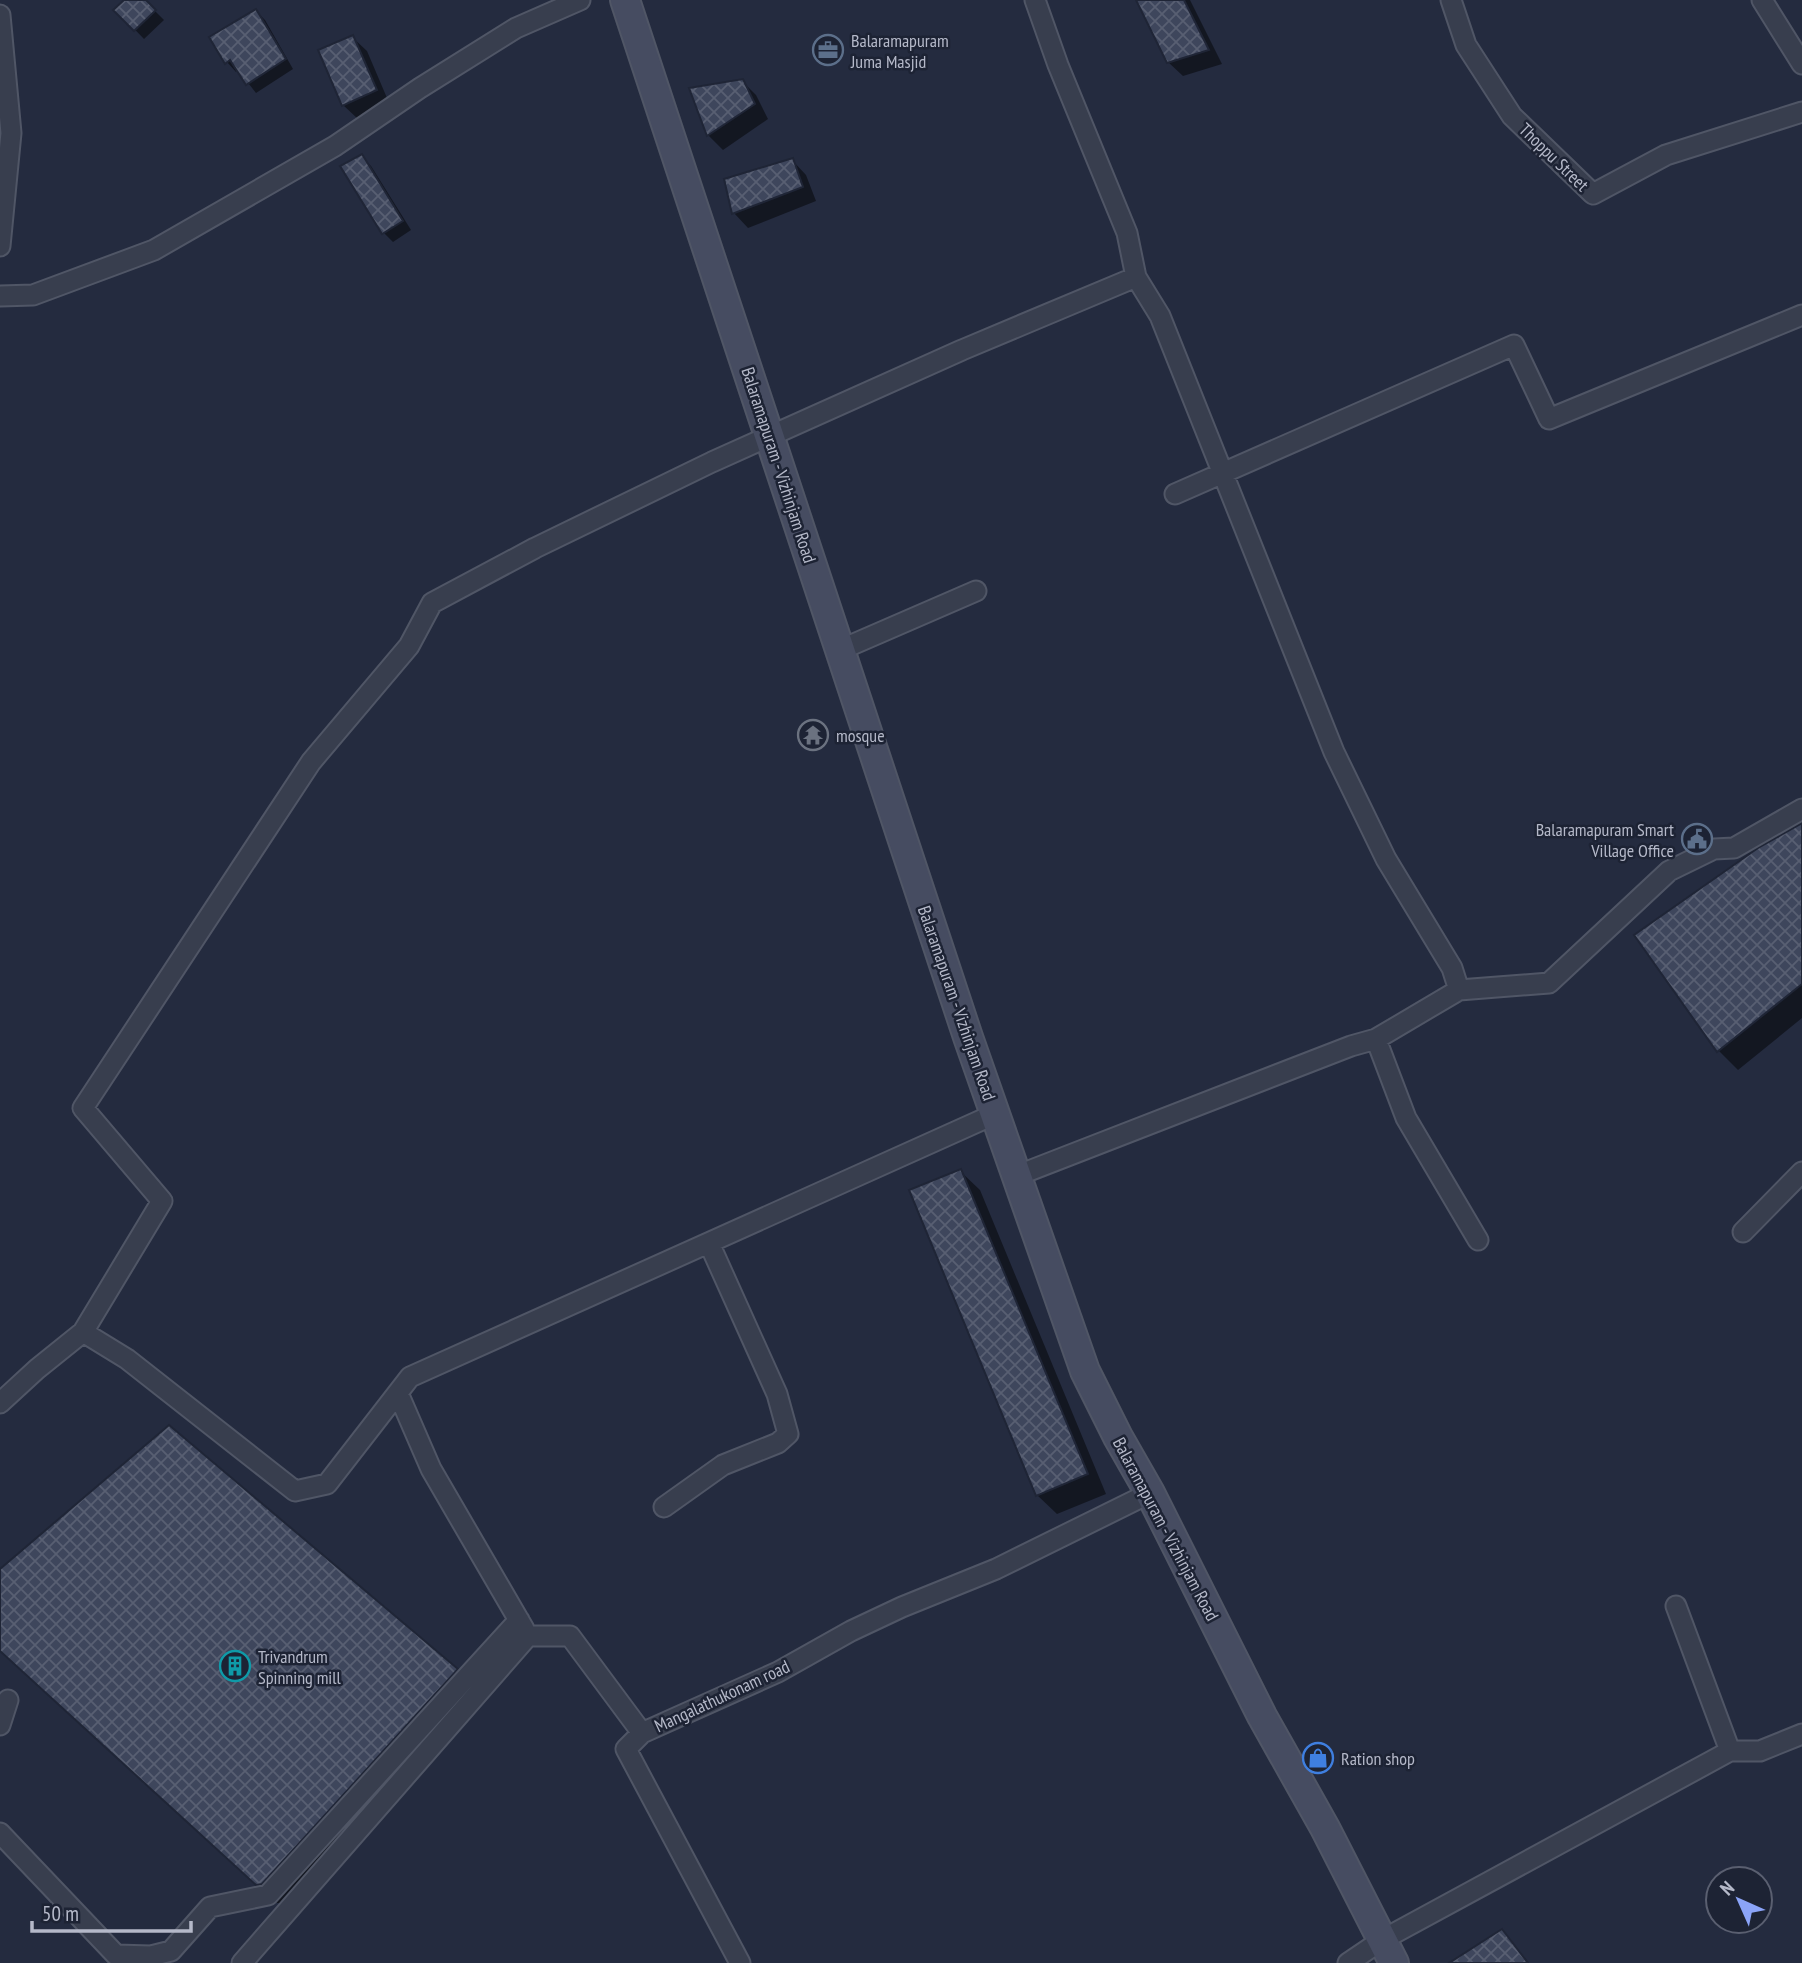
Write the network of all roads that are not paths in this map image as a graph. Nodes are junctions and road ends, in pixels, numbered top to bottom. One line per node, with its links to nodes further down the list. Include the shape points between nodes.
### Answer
1 (580, 0): 11 (street, via 516,28 335,146 154,250 33,295)
2 (625, 0): 13 (main road, Balaramapuram - Vizhinjam Road)
3 (1035, 0): 10 (street, via 1127,233)
4 (1451, 0): 8 (street, Thoppu Street, via 1466,45 1512,116 1593,194 1666,155)
5 (1762, 0): 7 (street)
6 (0, 15): 9 (street, via 11,133)
7 (1802, 64)
8 (1800, 113)
9 (0, 246)
10 (1136, 277): 13 (street); 14 (street, via 1160,316)
11 (0, 296)
12 (1802, 315): 14 (street, via 1549,419 1514,345)
13 (769, 436): 17 (main road, Balaramapuram - Vizhinjam Road); 27 (street, via 535,548 432,603 409,646 311,762 83,1108 162,1201)
14 (1223, 472): 15 (street); 19 (street, via 1334,752 1386,859 1452,968)
15 (1175, 494)
16 (976, 591): 17 (street)
17 (840, 650): 21 (main road, Balaramapuram - Vizhinjam Road)
18 (1802, 809): 19 (street, via 1734,848 1714,849 1669,871 1549,983)
19 (1460, 990): 20 (street)
20 (1376, 1040): 23 (street); 25 (street, via 1406,1118)
21 (995, 1114): 23 (main road, Balaramapuram - Vizhinjam Road); 26 (street)
22 (1802, 1172): 24 (street)
23 (1016, 1176): 30 (main road, Balaramapuram - Vizhinjam Road, via 1085,1371)
24 (1743, 1232)
25 (1478, 1240)
26 (709, 1243): 28 (street, via 411,1377); 31 (street, via 778,1394 788,1434 778,1443 723,1465)
27 (83, 1332): 28 (street, via 138,1367 295,1491 327,1485); 29 (street)
28 (398, 1393): 33 (street, via 431,1469)
29 (0, 1403)
30 (1150, 1493): 36 (street, Mangalathukonam road); 40 (main road, Balaramapuram - Vizhinjam Road)
31 (664, 1507)
32 (1676, 1606): 38 (street)
33 (524, 1628): 36 (street, Mangalathukonam road, via 570,1636); 39 (street, via 268,1895 211,1908 171,1951 151,1956 116,1955); 41 (street)
34 (8, 1700): 35 (street)
35 (0, 1725)
36 (642, 1733): 42 (street, via 626,1749)
37 (1802, 1734): 38 (street, via 1760,1751)
38 (1730, 1751): 40 (street)
39 (0, 1833)
40 (1388, 1951): 43 (street)
41 (242, 1963)
42 (740, 1963)
43 (1348, 1963)

